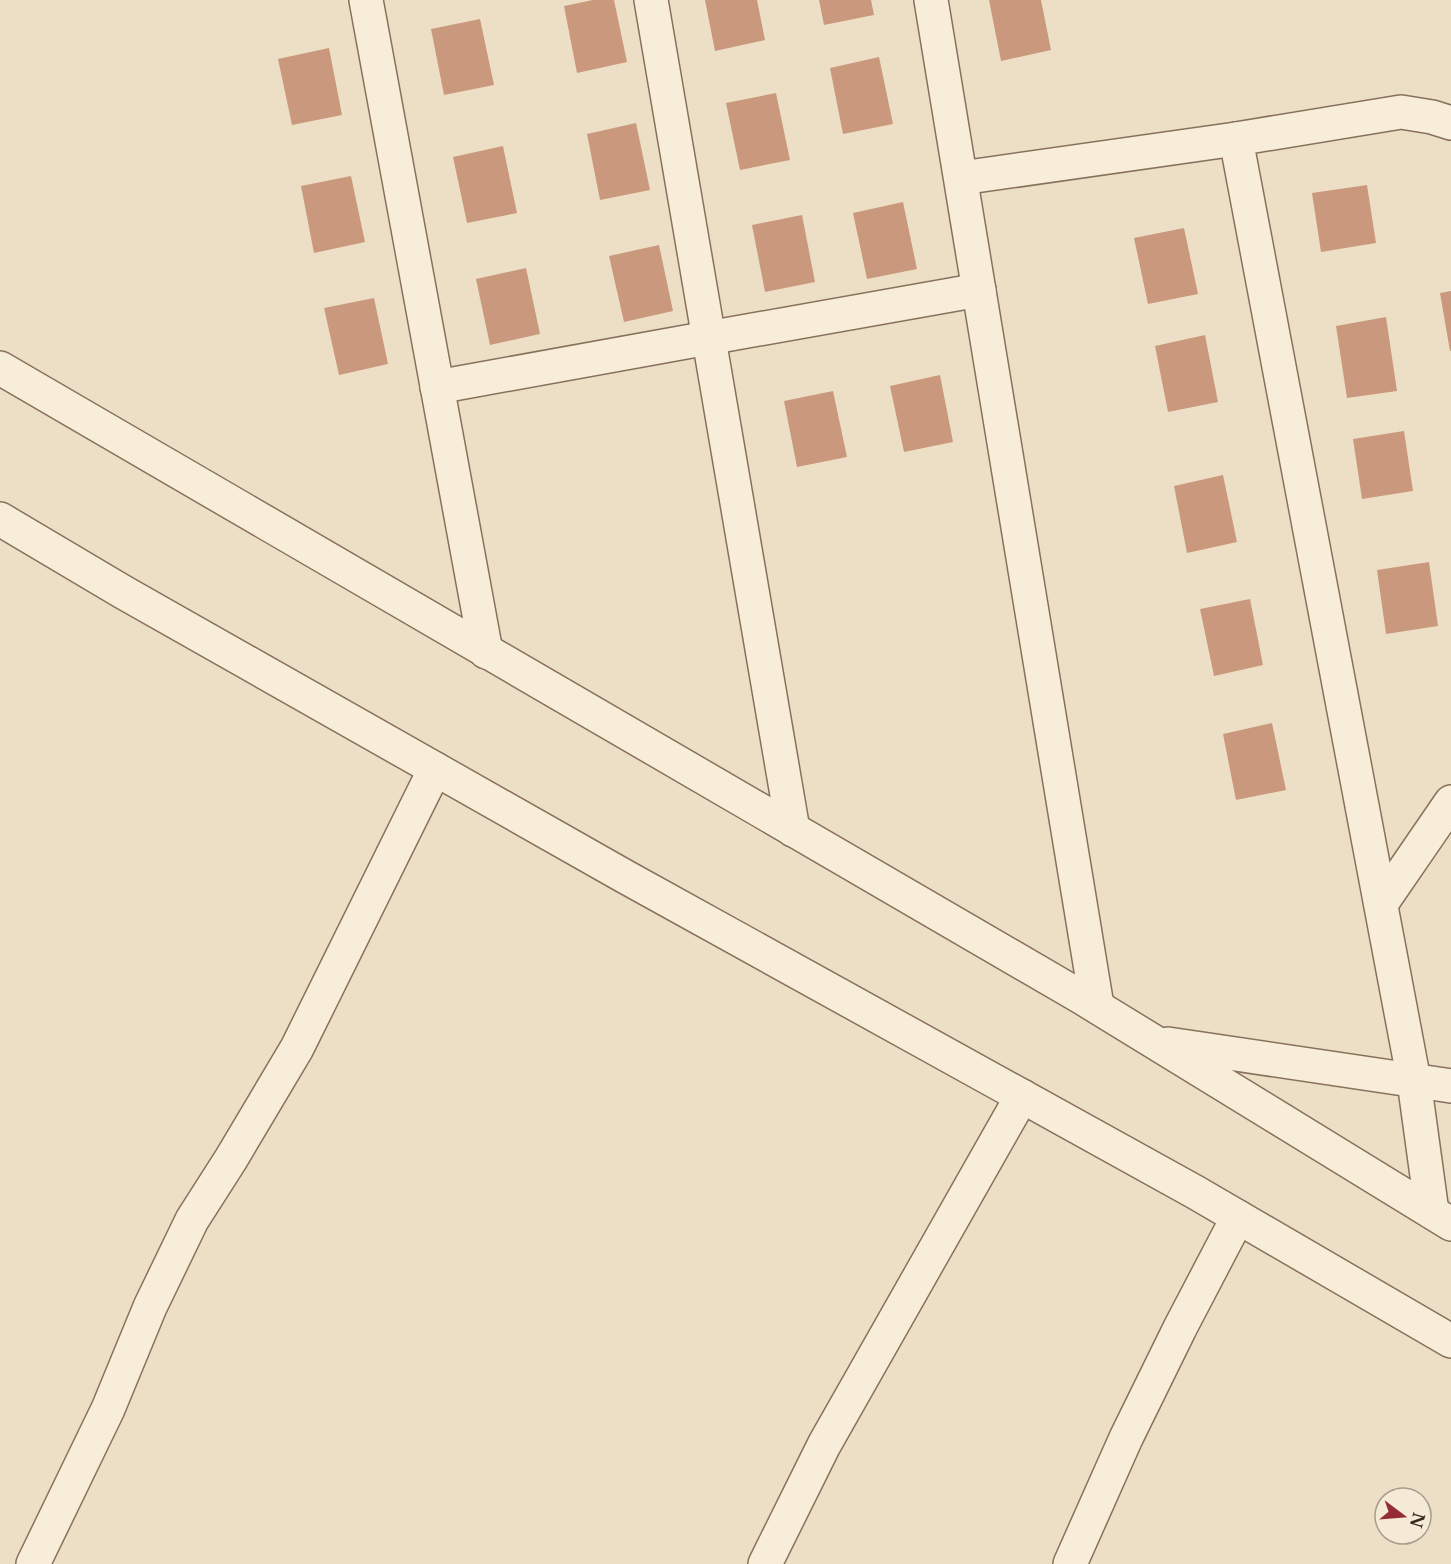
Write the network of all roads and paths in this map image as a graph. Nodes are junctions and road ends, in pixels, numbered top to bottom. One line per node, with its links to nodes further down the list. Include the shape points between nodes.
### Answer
1 (366, 0): 10 (street)
2 (651, 0): 8 (street)
3 (931, 0): 6 (street)
4 (1451, 123): 5 (street, via 1401,112)
5 (1236, 139): 6 (street); 16 (street)
6 (961, 178): 7 (street)
7 (979, 291): 8 (street); 17 (street)
8 (708, 338): 10 (street); 15 (street)
9 (0, 368): 12 (street)
10 (437, 387): 12 (street)
11 (0, 519): 13 (street)
12 (486, 652): 15 (street)
13 (435, 769): 21 (street); 25 (street, via 297,1048 192,1221)
14 (1451, 802): 16 (street)
15 (793, 830): 17 (street)
16 (1381, 904): 19 (street)
17 (1097, 1006): 18 (street)
18 (1153, 1041): 19 (street); 23 (street)
19 (1414, 1081): 20 (street); 23 (street)
20 (1451, 1086)
21 (1022, 1096): 22 (street); 26 (street, via 824,1445)
22 (1238, 1217): 24 (street); 27 (street, via 1131,1428)
23 (1442, 1218)
24 (1451, 1341)
25 (33, 1564)
26 (765, 1564)
27 (1070, 1564)

